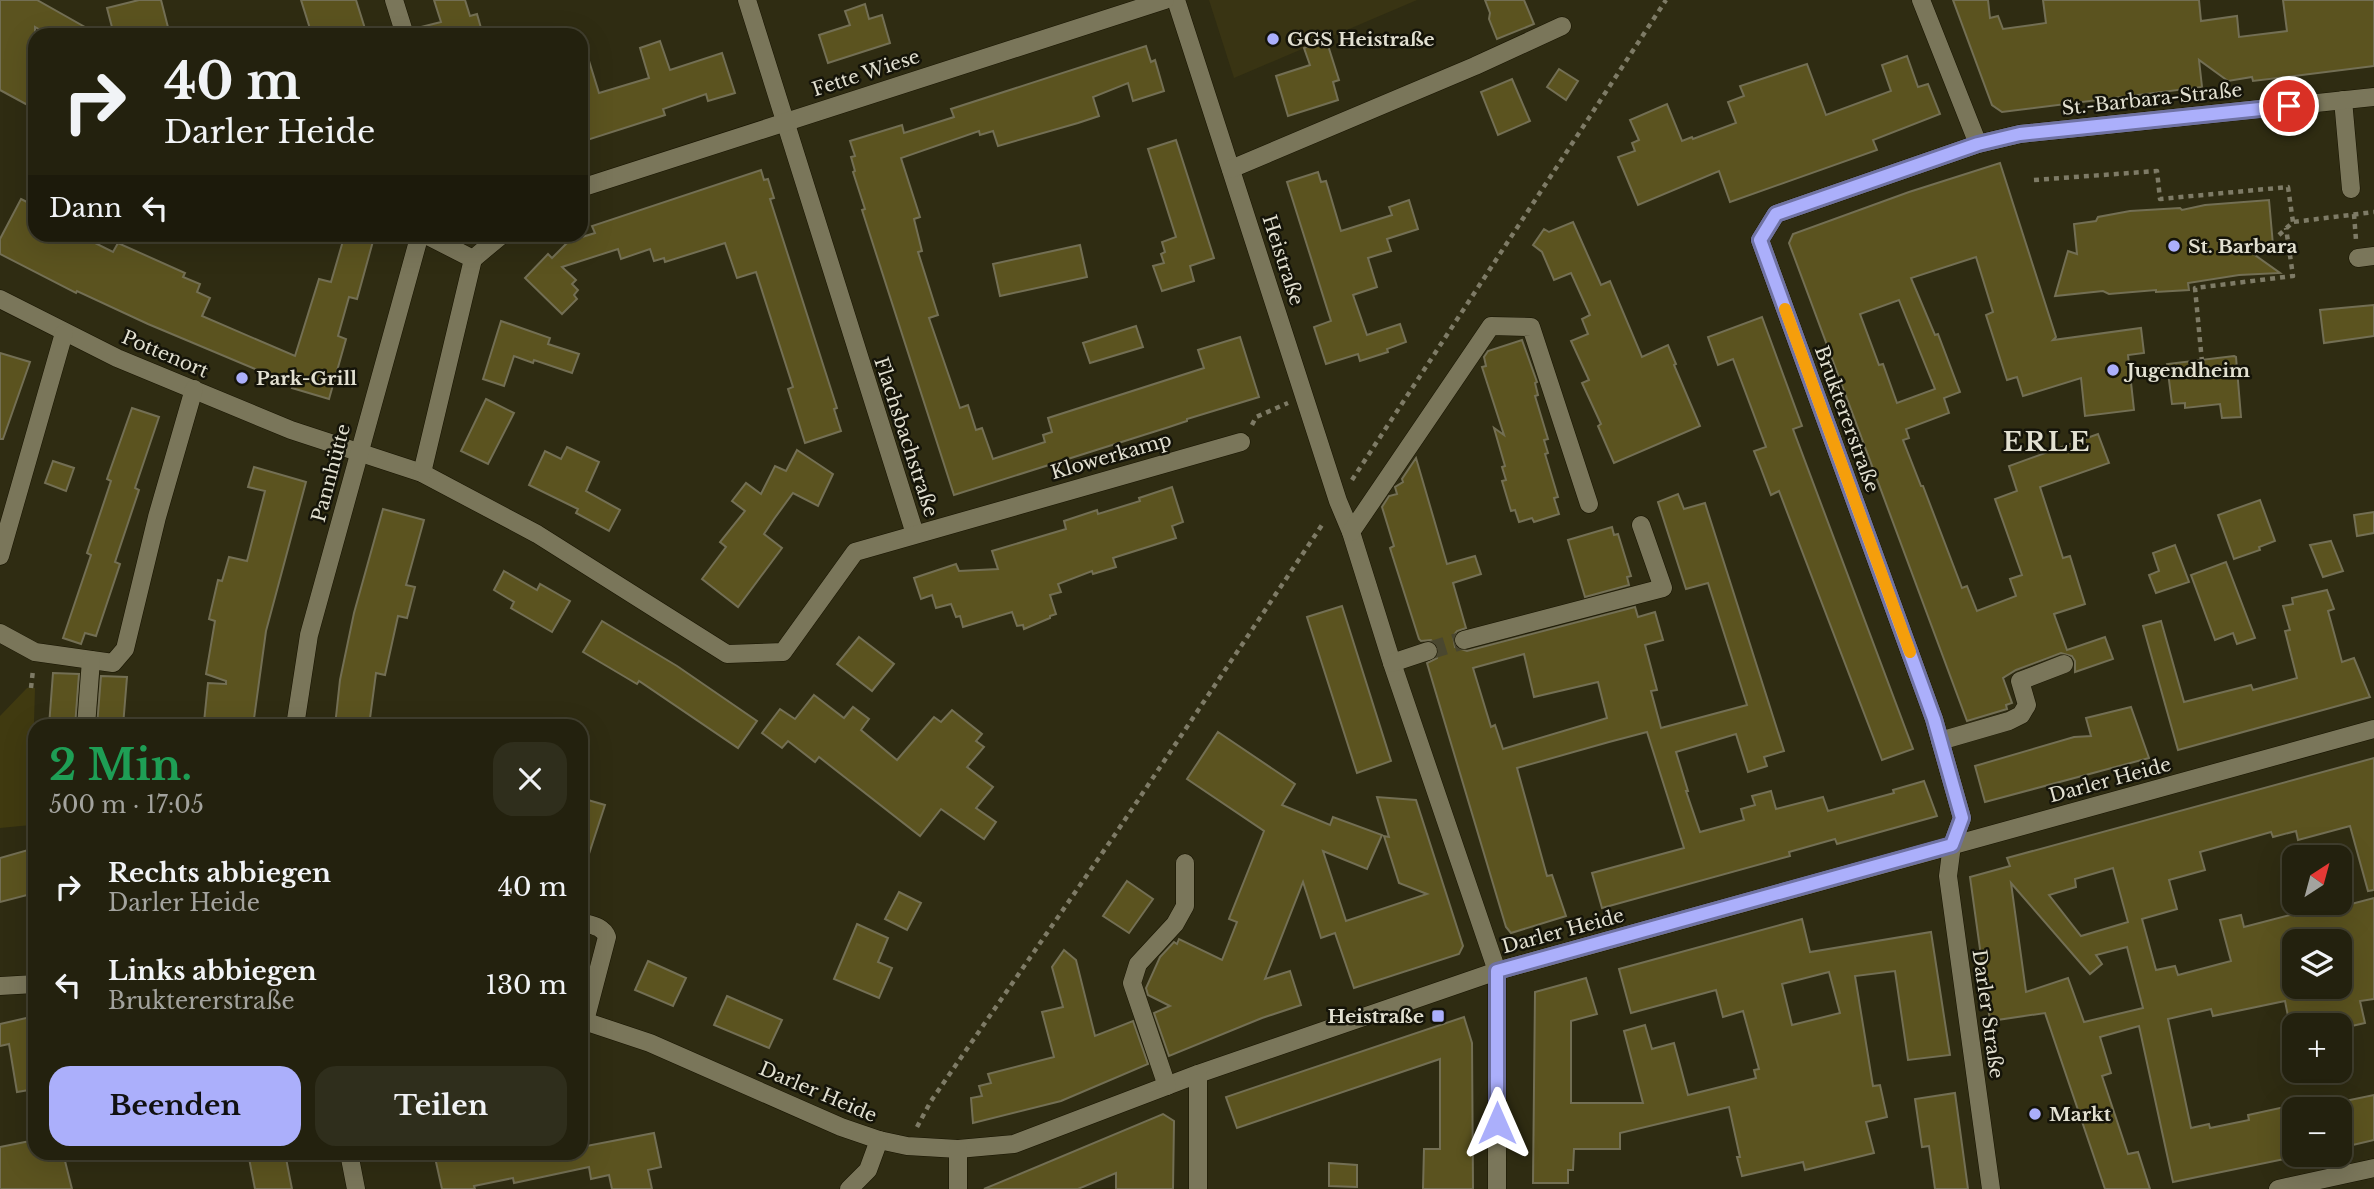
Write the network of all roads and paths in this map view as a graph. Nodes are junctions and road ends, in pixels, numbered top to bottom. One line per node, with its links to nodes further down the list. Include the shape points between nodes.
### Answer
1 (394, 0): 8 (street)
2 (747, 0): 11 (street, Flachsbachstraße)
3 (1166, 0): 11 (street, Fette Wiese)
4 (1177, 0): 13 (street, Heistraße)
5 (1666, 0): 35 (path)
6 (1921, 0): 12 (street)
7 (1562, 26): 13 (street)
8 (403, 28)
9 (2374, 97): 10 (street, St.-Barbara-Straße)
10 (2343, 100): 12 (street, St.-Barbara-Straße, via 2020,134); 16 (street)
11 (784, 121): 15 (street, Fette Wiese); 39 (street, Flachsbachstraße)
12 (1978, 144): 50 (street, Bruktererstraße, via 1776,214 1760,240)
13 (1231, 169): 31 (street, Heistraße)
14 (2034, 180): 19 (path, via 2157,171 2160,199 2288,187)
15 (588, 186)
16 (2351, 188): 18 (path)
17 (2374, 212): 18 (path)
18 (2354, 213): 19 (path); 25 (path)
19 (2293, 222): 20 (path)
20 (2286, 228): 21 (path); 29 (path, via 2293,276 2195,288)
21 (2279, 235)
22 (420, 242): 33 (street, Pannhütte)
23 (438, 242): 26 (street, Pannhütte)
24 (494, 242): 26 (street)
25 (2366, 257)
26 (473, 260): 34 (street)
27 (0, 299): 28 (street, Pottenort)
28 (64, 333): 30 (street, Pottenort); 40 (street)
29 (2202, 362)
30 (194, 389): 33 (street, Pottenort); 44 (street, via 125,649 113,663)
31 (1305, 396): 32 (path, via 1256,417); 35 (street, Heistraße)
32 (1241, 442): 39 (street, Klowerkamp)
33 (358, 453): 34 (street, Flachsbachstraße); 48 (street, Pannhütte, via 309,635)
34 (422, 473): 39 (street, Flachsbachstraße, via 537,534 727,654 783,652 855,552)
35 (1338, 501): 38 (street, Heistraße); 62 (path, via 931,1101)
36 (1589, 504): 38 (street, via 1531,327 1491,326)
37 (1642, 525): 42 (street, via 1663,588)
38 (1351, 532): 45 (street, Heistraße)
39 (915, 534)
40 (0, 556)
41 (0, 633): 44 (street, via 35,652)
42 (1464, 640)
43 (1427, 651): 45 (street)
44 (91, 660): 47 (street)
45 (1392, 663): 54 (street, Heistraße)
46 (2064, 664): 50 (street, via 2020,681 2027,705 2021,715)
47 (87, 719)
48 (296, 719)
49 (2374, 729): 51 (street, Darler Heide)
50 (1940, 741): 51 (street, Bruktererstraße, via 1962,818)
51 (1952, 845): 54 (street, Darler Heide); 71 (street, Darler Straße, via 1948,876)
52 (1185, 863): 60 (street, via 1185,906 1139,964 1132,983)
53 (588, 924): 57 (street, via 599,927 607,937)
54 (1497, 971): 59 (street, Darler Heide); 70 (street, Heistraße)
55 (28, 985): 56 (street)
56 (0, 986)
57 (588, 1003)
58 (588, 1022): 61 (street, Darler Heide, via 650,1043)
59 (1198, 1074): 60 (street, Darler Heide); 69 (street)
60 (1167, 1086): 63 (street, Darler Heide, via 1014,1144)
61 (879, 1140): 62 (street, Darler Heide); 67 (street, via 867,1170)
62 (907, 1146): 63 (street, Darler Heide)
63 (958, 1149): 68 (street)
64 (350, 1160): 66 (street)
65 (2374, 1168): 72 (street)
66 (356, 1189)
67 (849, 1189)
68 (958, 1189)
69 (1198, 1189)
70 (1497, 1189)
71 (1991, 1189)
72 (2278, 1189)

